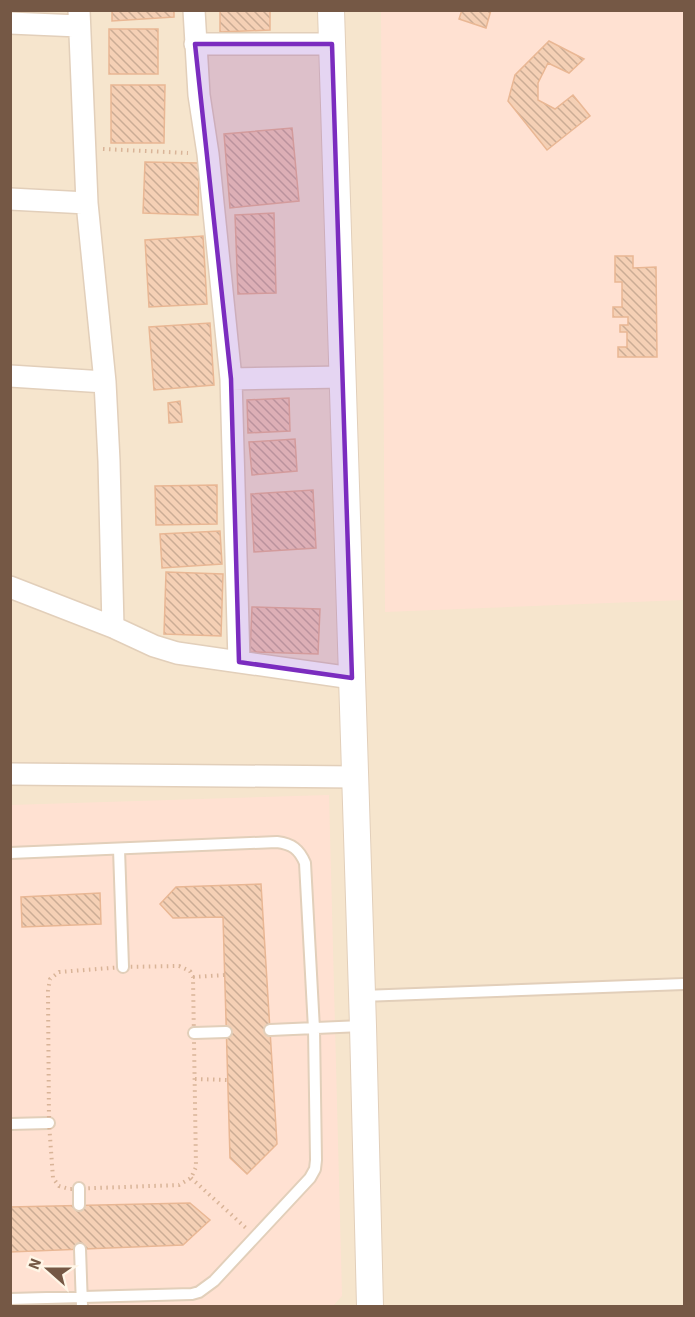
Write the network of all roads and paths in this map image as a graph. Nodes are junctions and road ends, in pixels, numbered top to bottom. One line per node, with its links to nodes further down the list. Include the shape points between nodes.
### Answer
1 (195, 10): 5 (street)
2 (331, 10): 6 (street)
3 (79, 18): 4 (street); 7 (street)
4 (10, 23)
5 (195, 44): 6 (street); 8 (street)
6 (332, 44): 12 (street)
7 (84, 148): 8 (path); 10 (street)
8 (208, 154): 13 (street)
9 (10, 199): 10 (street)
10 (87, 203): 14 (street)
11 (10, 376): 14 (street)
12 (344, 377): 13 (street); 18 (street)
13 (231, 379): 17 (street)
14 (105, 382): 16 (street)
15 (10, 587): 16 (street)
16 (113, 627): 17 (street, via 177,653)
17 (239, 662): 18 (street)
18 (352, 678): 20 (street)
19 (10, 774): 20 (street)
20 (355, 777): 27 (street)
21 (119, 849): 22 (lane); 23 (lane); 29 (lane, via 277,842 300,851 305,863)
22 (10, 853)
23 (123, 967): 25 (path, via 179,966); 35 (path, via 58,972 50,979)
24 (225, 975): 25 (path)
25 (193, 977): 32 (path)
26 (684, 984): 27 (lane)
27 (362, 996): 28 (street)
28 (363, 1026): 29 (lane); 44 (street)
29 (314, 1029): 30 (lane); 40 (lane, via 315,1169)
30 (270, 1030)
31 (226, 1032): 32 (lane)
32 (194, 1033): 33 (path)
33 (195, 1079): 34 (path); 37 (path, via 196,1167)
34 (228, 1080)
35 (49, 1123): 36 (lane); 38 (path, via 53,1178 59,1186)
36 (10, 1124)
37 (191, 1178): 38 (path, via 179,1185); 40 (path)
38 (79, 1188): 39 (lane)
39 (79, 1205)
40 (255, 1236): 43 (lane, via 199,1292)
41 (80, 1249): 43 (lane)
42 (10, 1299): 43 (lane)
43 (82, 1302)
44 (370, 1306)

